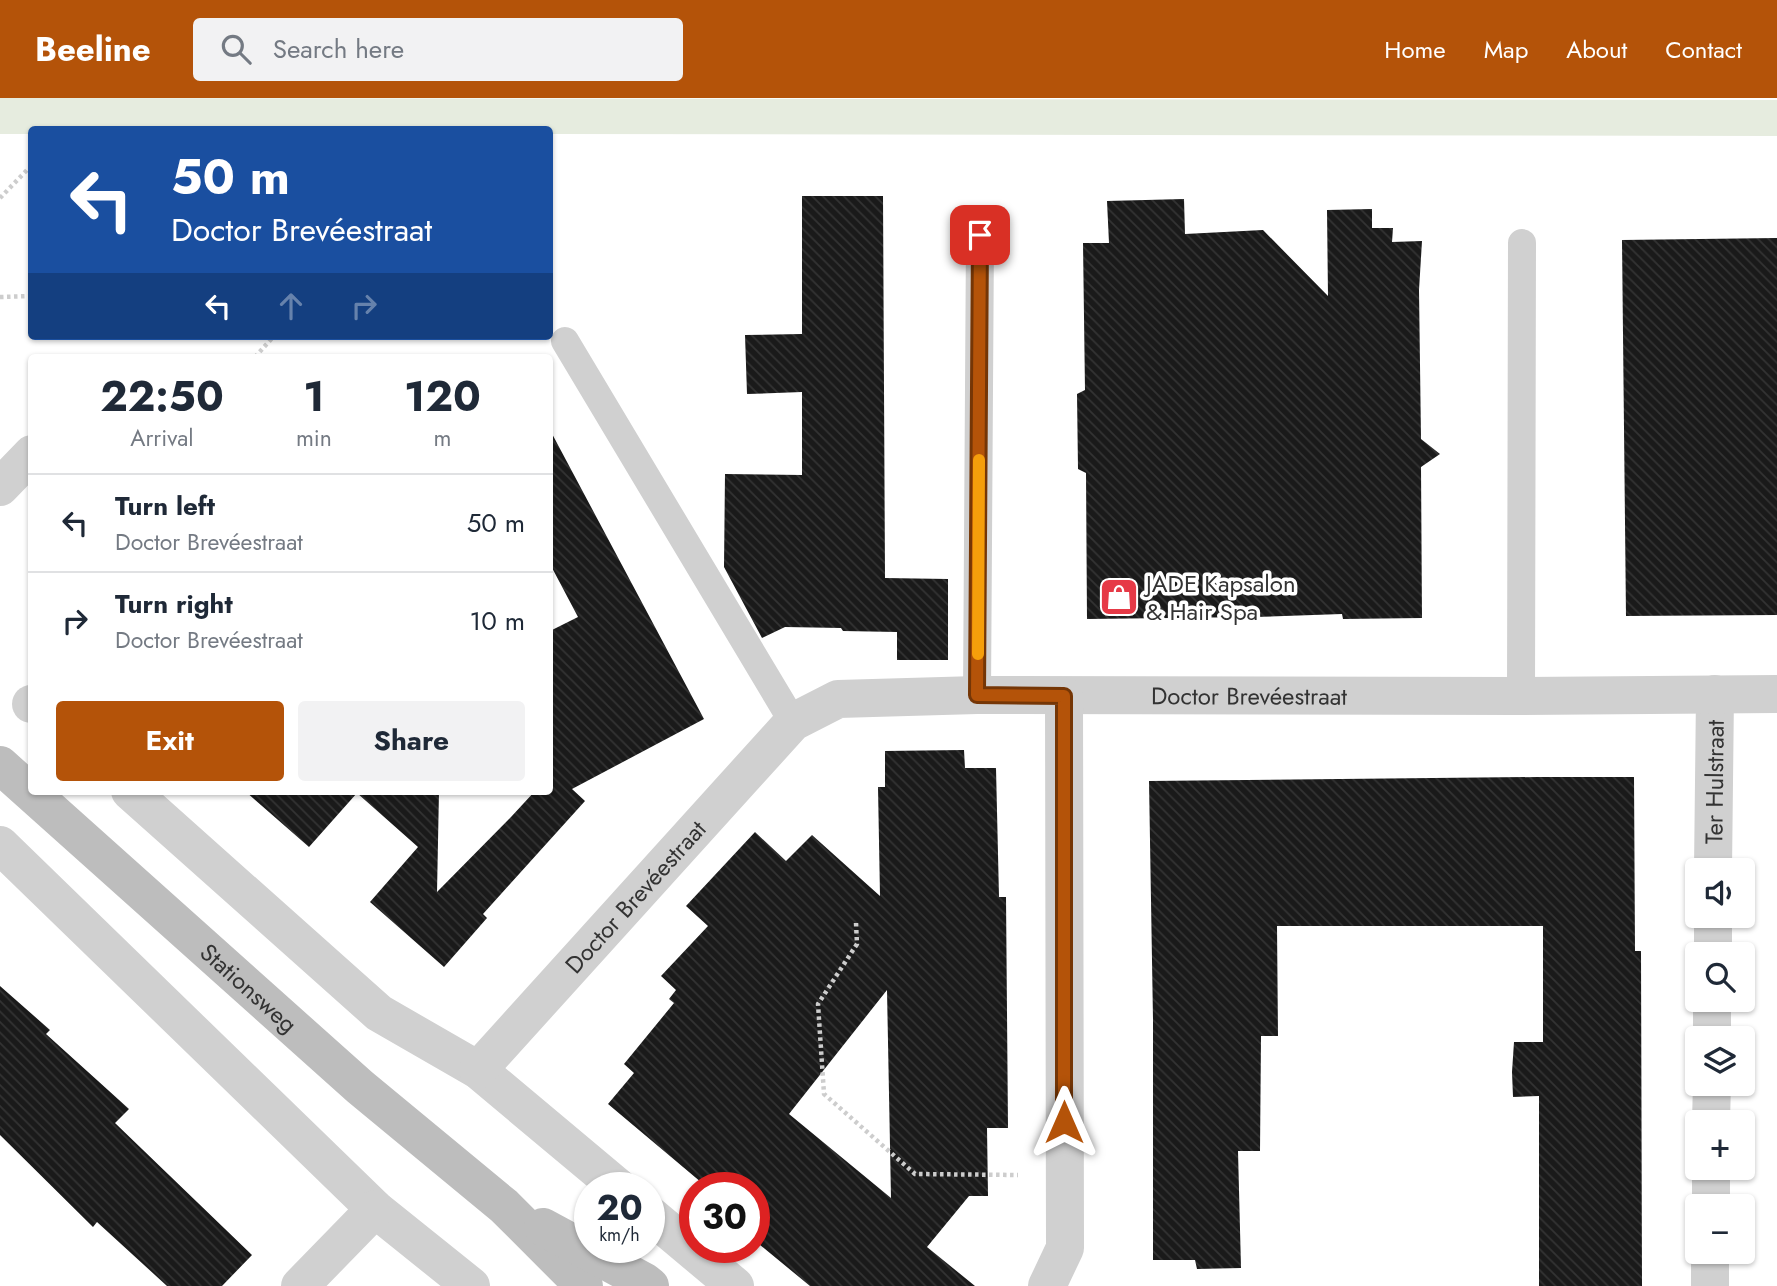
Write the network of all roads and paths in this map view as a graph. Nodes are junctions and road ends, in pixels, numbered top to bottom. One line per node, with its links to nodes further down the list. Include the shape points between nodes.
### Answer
1 (28, 170): 2 (path)
2 (0, 198)
3 (980, 235): 14 (lane)
4 (1522, 243): 16 (lane)
5 (28, 296): 6 (path)
6 (0, 297)
7 (271, 340): 9 (path)
8 (565, 341): 17 (lane)
9 (259, 354)
10 (28, 458): 11 (street)
11 (0, 487)
12 (1715, 694): 13 (street, Doctor Brevéestraat); 16 (street, Doctor Brevéestraat); 23 (street, Ter Hulstraat)
13 (1777, 694)
14 (977, 695): 15 (street, Doctor Brevéestraat); 17 (street, Doctor Brevéestraat, via 838,699)
15 (1064, 696): 16 (street, Doctor Brevéestraat); 27 (street)
16 (1521, 696)
17 (793, 722): 25 (street, Doctor Brevéestraat)
18 (0, 765): 19 (street, Stationsweg)
19 (28, 790)
20 (34, 795): 28 (street, Stationsweg, via 360,1087)
21 (134, 795): 25 (street, via 379,1013)
22 (0, 845): 29 (street)
23 (1713, 858)
24 (856, 923): 27 (path, via 858,944 818,1004 824,1094 915,1174)
25 (478, 1070): 26 (street)
26 (600, 1172)
27 (1065, 1176): 37 (street, via 1065,1248)
28 (504, 1206): 34 (street, Stationsweg); 35 (street, Stationsweg)
29 (375, 1209): 32 (street); 33 (street)
30 (665, 1227): 36 (street)
31 (1710, 1264): 38 (street)
32 (300, 1286)
33 (471, 1286)
34 (584, 1286)
35 (649, 1286)
36 (735, 1286)
37 (1047, 1286)
38 (1710, 1286)

